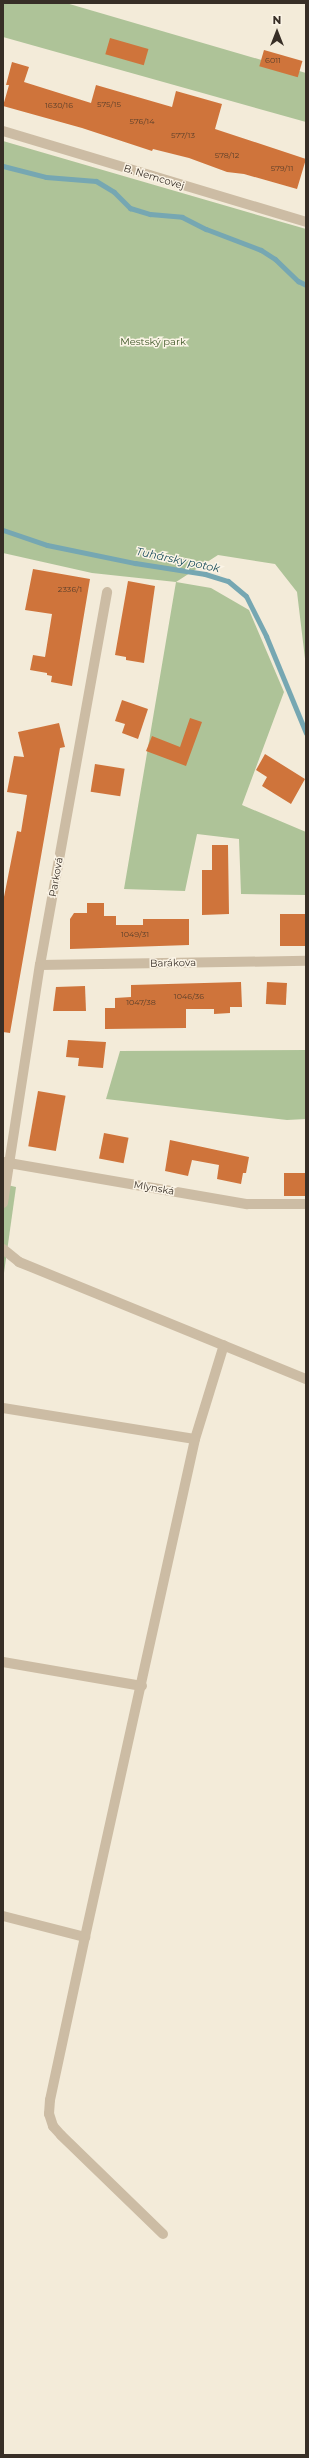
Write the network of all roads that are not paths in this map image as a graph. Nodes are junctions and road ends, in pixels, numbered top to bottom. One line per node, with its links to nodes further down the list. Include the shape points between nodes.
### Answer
1 (3, 131): 2 (street, B. Nemcovej)
2 (306, 222)
3 (107, 592): 5 (street, Parková)
4 (306, 961): 5 (street, Barákova)
5 (40, 965): 6 (street, Parková)
6 (6, 1163): 7 (street, Parková); 8 (street, Mlynská, via 247,1204)
7 (3, 1203)
8 (306, 1204)
9 (3, 1249): 10 (street, via 19,1262)
10 (224, 1346): 11 (street); 13 (street)
11 (306, 1379)
12 (3, 1408): 13 (street)
13 (195, 1438): 15 (street)
14 (3, 1662): 15 (street)
15 (142, 1686): 17 (street)
16 (3, 1916): 17 (street)
17 (85, 1937): 18 (street, via 49,2114 53,2126 61,2135)
18 (163, 2234)

